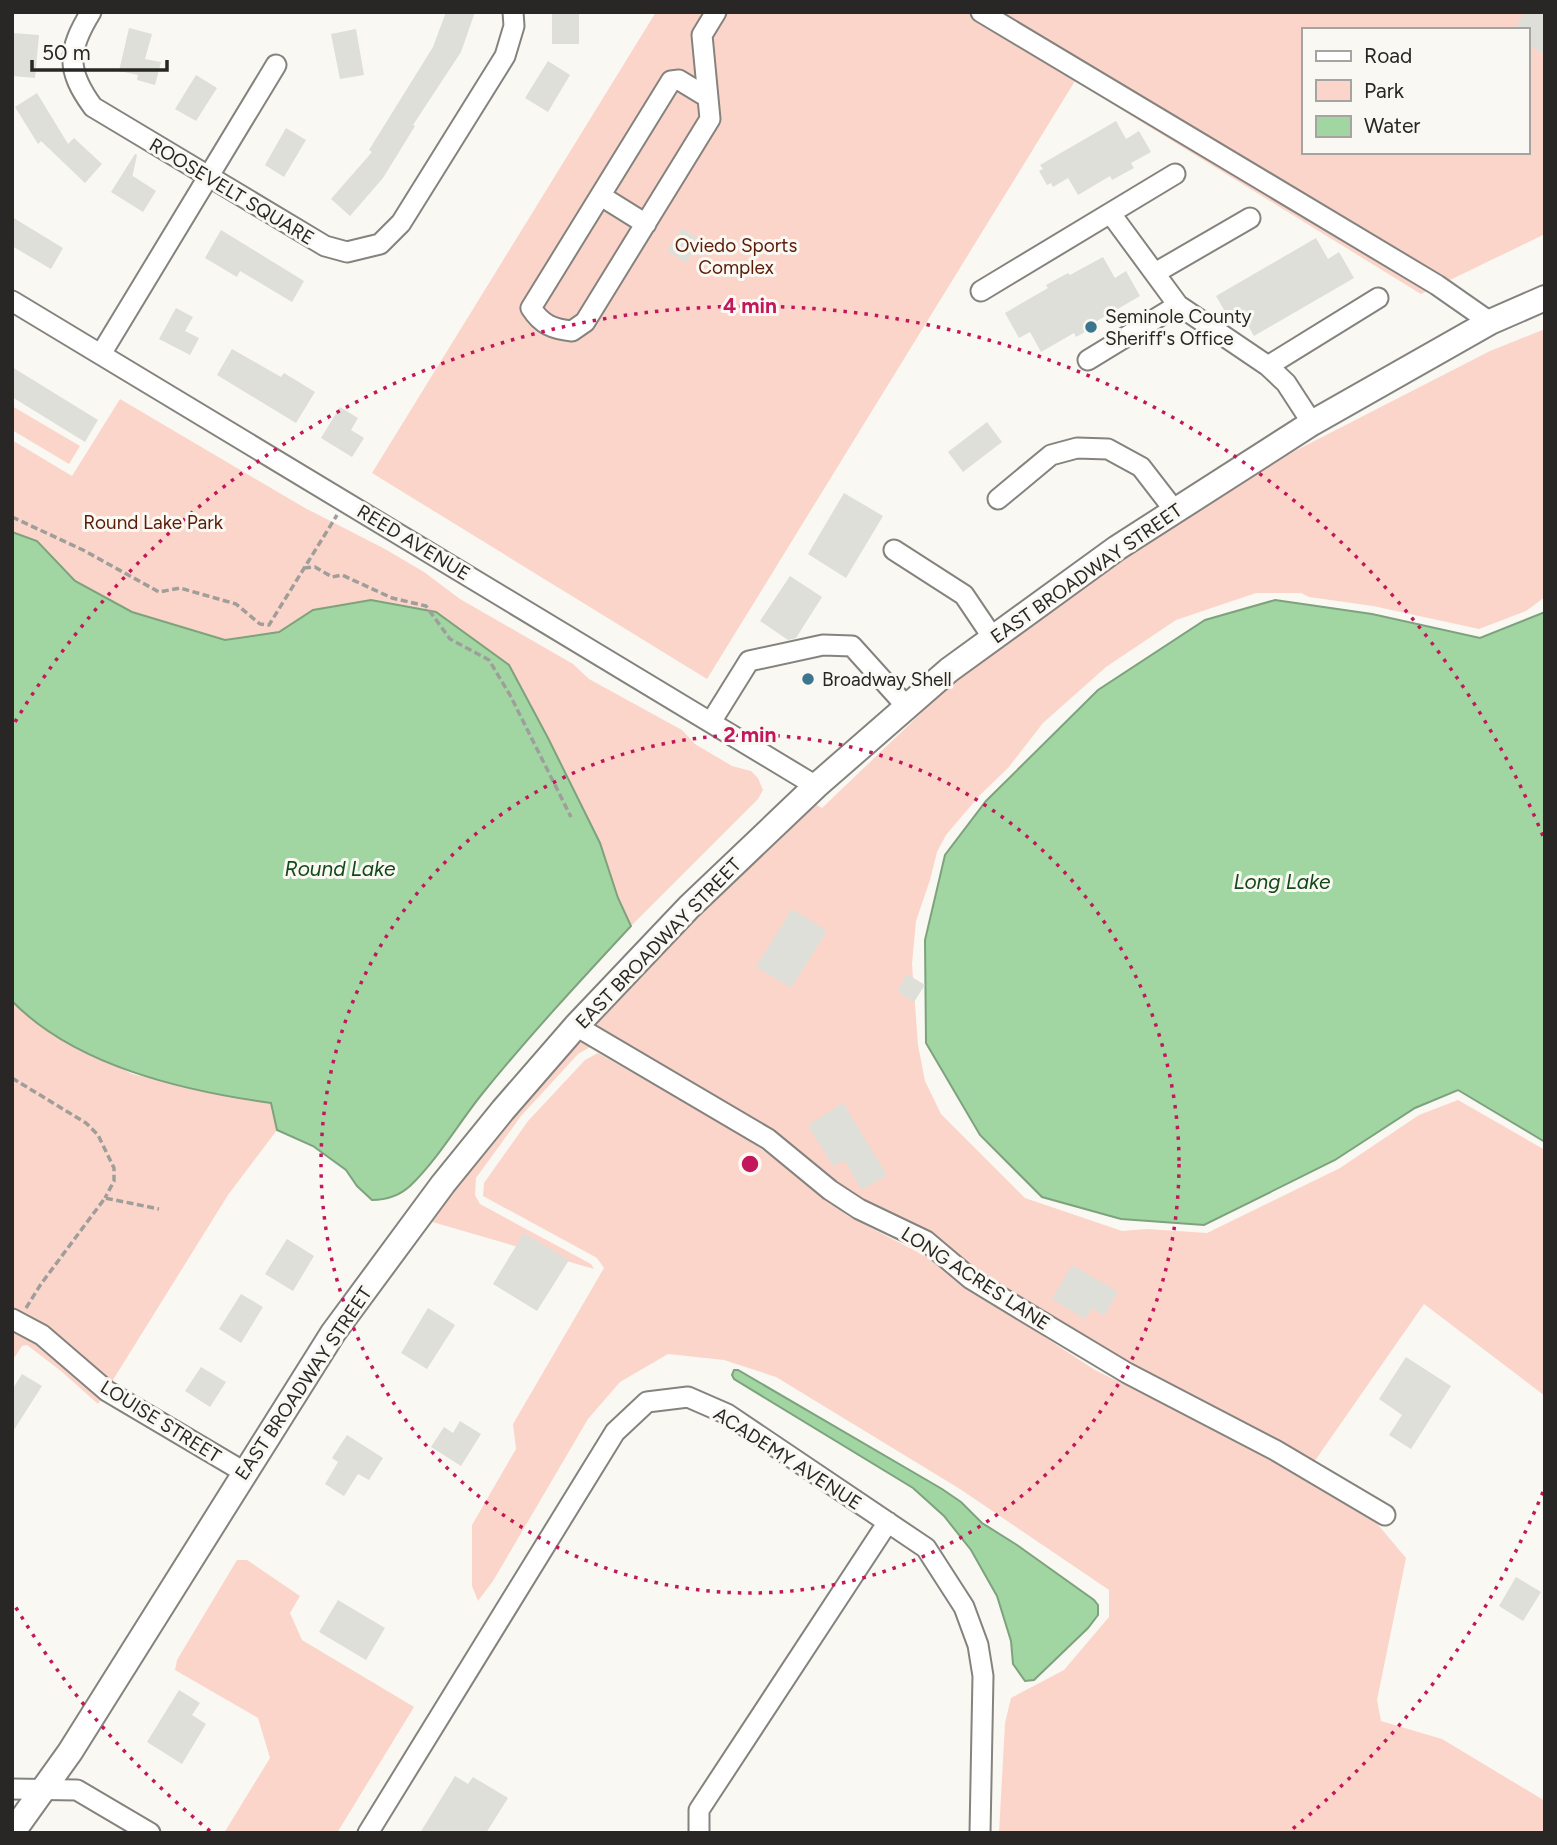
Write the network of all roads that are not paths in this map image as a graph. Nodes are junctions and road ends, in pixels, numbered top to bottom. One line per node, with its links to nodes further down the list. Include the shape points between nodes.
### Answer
1 (91, 12): 8 (street, ROOSEVELT SQUARE, via 72,58 77,86 93,107)
2 (513, 12): 8 (street, ROOSEVELT SQUARE, via 505,56 401,223 380,244 347,252 325,246)
3 (716, 12): 6 (street, via 702,35)
4 (981, 12): 19 (street, via 1437,285)
5 (276, 65): 8 (street)
6 (707, 97): 9 (street, via 679,80 671,81); 12 (street, via 710,119)
7 (1175, 174): 10 (street)
8 (208, 177): 20 (street)
9 (601, 196): 12 (street); 12 (street, via 531,308 552,328 572,331 585,322)
10 (1111, 214): 13 (street); 14 (street)
11 (1250, 218): 13 (street)
12 (646, 224)
13 (1155, 273): 18 (street)
14 (981, 291)
15 (1378, 298): 22 (street)
16 (1545, 298): 19 (main road, EAST BROADWAY STREET)
17 (12, 301): 20 (street, REED AVENUE)
18 (1178, 305): 21 (street); 22 (street)
19 (1490, 322): 23 (main road, EAST BROADWAY STREET)
20 (101, 354): 29 (street, REED AVENUE)
21 (1088, 360)
22 (1268, 366): 23 (street, via 1286,383)
23 (1312, 423): 25 (main road, EAST BROADWAY STREET)
24 (998, 499): 25 (street, via 1051,455 1077,448 1108,449 1141,467)
25 (1175, 511): 27 (main road, EAST BROADWAY STREET)
26 (894, 550): 27 (street, via 964,595)
27 (993, 638): 28 (main road, EAST BROADWAY STREET)
28 (907, 707): 29 (street, via 852,646 824,645 749,661); 30 (main road, EAST BROADWAY STREET)
29 (711, 722): 30 (street, REED AVENUE)
30 (816, 786): 31 (main road, EAST BROADWAY STREET, via 689,907)
31 (576, 1026): 33 (main road, EAST BROADWAY STREET, via 502,1110 419,1216 333,1333); 34 (street, LONG ACRES LANE, via 768,1139 830,1190 926,1241 971,1279 1017,1307)
32 (15, 1320): 33 (street, LOUISE STREET, via 43,1335 107,1391)
33 (244, 1472): 37 (main road, EAST BROADWAY STREET)
34 (1385, 1515)
35 (888, 1522): 40 (street, ACADEMY AVENUE, via 727,1414 688,1397 646,1402 615,1432); 41 (street, via 699,1810); 42 (street, ACADEMY AVENUE, via 926,1548 964,1607 978,1645 983,1676)
36 (12, 1789): 37 (street)
37 (42, 1791): 38 (main road, EAST BROADWAY STREET); 39 (street, via 77,1790)
38 (12, 1833)
39 (150, 1833)
40 (368, 1833)
41 (699, 1833)
42 (980, 1833)

